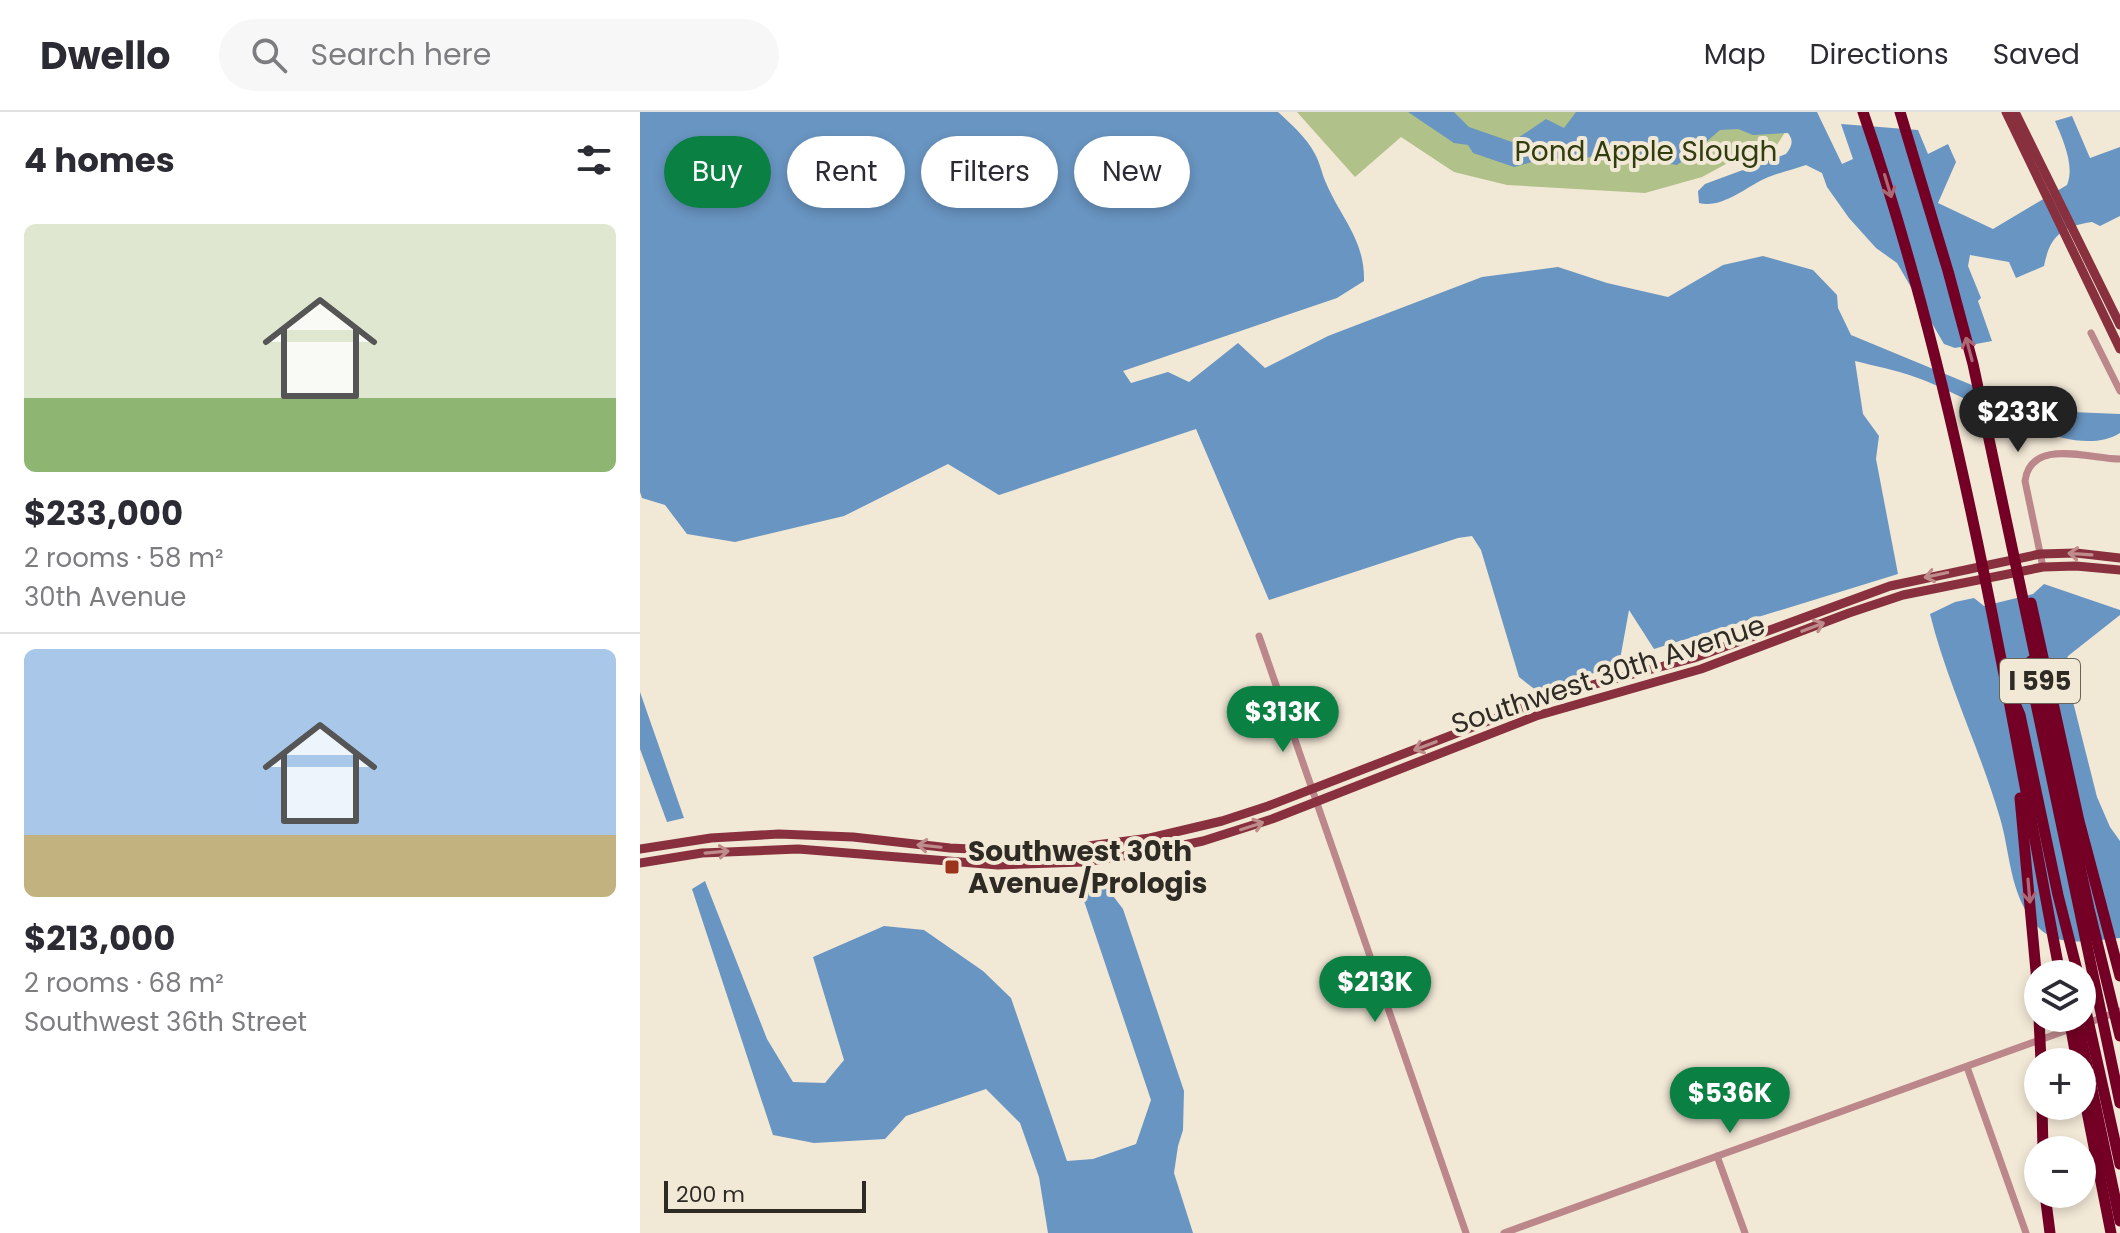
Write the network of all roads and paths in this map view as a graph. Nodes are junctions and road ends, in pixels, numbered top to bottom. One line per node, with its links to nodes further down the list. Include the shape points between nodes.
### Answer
1 (1863, 112): 19 (highway, I 595, one-way to 19, via 1942,377)
2 (1900, 112): 11 (highway, I 595, one-way to 2, via 1948,271)
3 (2006, 112): 5 (main road)
4 (2015, 112): 5 (main road)
5 (2043, 178): 6 (main road)
6 (2075, 243): 7 (main road); 9 (main road)
7 (2120, 325)
8 (2091, 333): 10 (street)
9 (2120, 349)
10 (2120, 391)
11 (1993, 452): 18 (highway, I 595); 32 (highway)
12 (2120, 459): 13 (street, via 2056,453 2039,456 2027,468)
13 (2040, 554): 14 (main road, Southwest 30th Avenue, one-way to 13); 15 (street); 20 (main road, Southwest 30th Avenue, one-way to 20, via 1866,593 1718,650)
14 (2120, 558)
15 (2043, 567): 16 (main road, Southwest 30th Avenue); 22 (main road, Southwest 30th Avenue, one-way to 15, via 1571,704 1712,666 1872,604)
16 (2120, 570)
17 (1259, 636): 23 (street)
18 (2033, 649): 34 (highway, I 595); 37 (highway, via 2030,675)
19 (2004, 680): 21 (highway, I 595); 27 (highway, via 2020,715)
20 (1489, 720): 22 (main road); 23 (main road, Southwest 30th Avenue, one-way to 23)
21 (2014, 730): 28 (highway, one-way to 28); 29 (highway, I 595)
22 (1494, 732): 24 (main road, Southwest 30th Avenue)
23 (1312, 789): 24 (street); 25 (main road, Southwest 30th Avenue, one-way to 25, via 1196,828 1065,849 993,850 779,834)
24 (1316, 803): 26 (main road, Southwest 30th Avenue, one-way to 24, via 702,853 798,849 956,863 1084,862 1203,841); 44 (street)
25 (640, 849)
26 (640, 863)
27 (2058, 895): 30 (highway); 31 (highway)
28 (2035, 960)
29 (2057, 960)
30 (2065, 960)
31 (2074, 960)
32 (2120, 976)
33 (2120, 1011): 35 (street)
34 (2120, 1036)
35 (1967, 1067): 40 (street); 47 (street)
36 (2096, 1095): 41 (highway)
37 (2120, 1103)
38 (2096, 1115): 43 (highway)
39 (2089, 1120): 49 (highway)
40 (1717, 1156): 45 (street); 46 (street)
41 (2120, 1164)
42 (2047, 1208): 48 (highway)
43 (2120, 1221)
44 (1466, 1233)
45 (1504, 1233)
46 (1745, 1233)
47 (2026, 1233)
48 (2050, 1233)
49 (2111, 1233)

